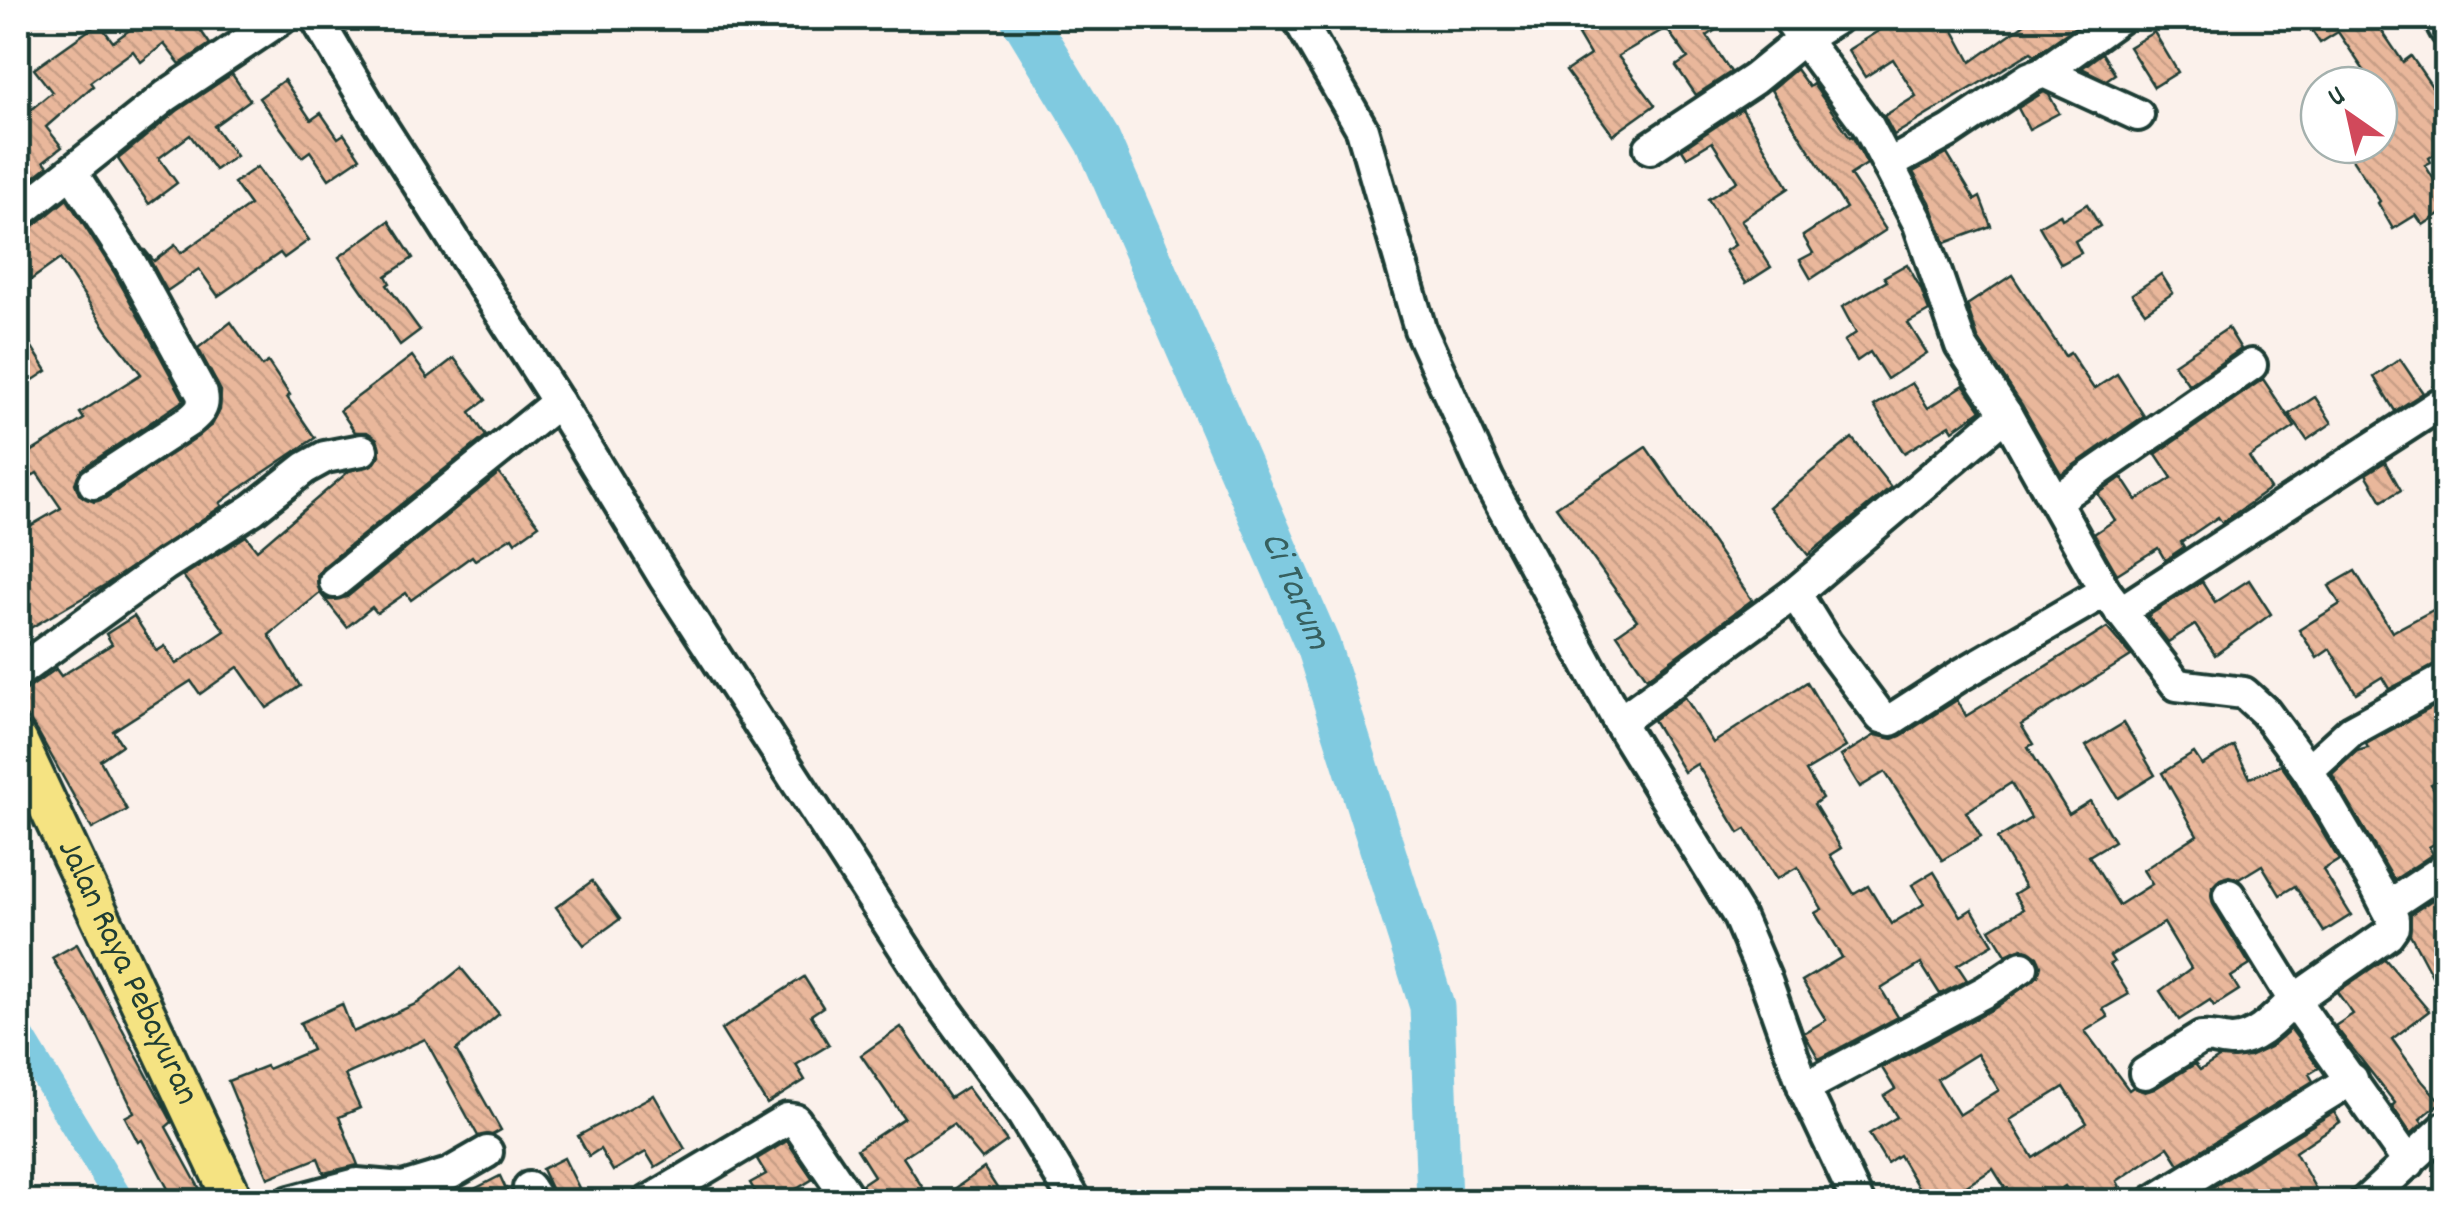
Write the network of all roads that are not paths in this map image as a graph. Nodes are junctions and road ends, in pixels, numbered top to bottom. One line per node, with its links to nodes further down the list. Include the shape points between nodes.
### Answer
1 (282, 18): 13 (street, via 166,96)
2 (316, 18): 17 (street)
3 (1298, 18): 27 (street, via 1362,129 1420,329 1488,480)
4 (1836, 18): 7 (street)
5 (2119, 18): 9 (street)
6 (2439, 18): 8 (street)
7 (1795, 28): 11 (street, via 1754,79); 12 (street, via 1868,126)
8 (2446, 31)
9 (2044, 72): 10 (street); 12 (street)
10 (2138, 115)
11 (1650, 148)
12 (1888, 165): 18 (street, via 1920,224 1961,346)
13 (72, 174): 14 (street); 20 (street, via 130,262 204,402 189,421)
14 (18, 214)
15 (2251, 364): 21 (street)
16 (2446, 400): 24 (street)
17 (558, 402): 22 (street); 45 (street, via 664,577)
18 (2006, 414): 21 (street); 23 (street)
19 (362, 450): 25 (street, via 306,468)
20 (94, 483)
21 (2056, 500): 24 (street)
22 (335, 582)
23 (1795, 592): 24 (street, via 1881,717 1892,720 1959,676); 27 (street)
24 (2113, 602): 29 (street, via 2177,685 2244,693)
25 (18, 672)
26 (2446, 679): 29 (street, via 2351,731)
27 (1619, 722): 37 (street, via 1738,915)
28 (18, 742): 41 (main road, Jalan Raya Pebayuran)
29 (2308, 770): 32 (street)
30 (2446, 868): 32 (street)
31 (2230, 895): 34 (street)
32 (2386, 907): 34 (street, via 2393,919 2388,934)
33 (2022, 967): 37 (street)
34 (2294, 1000): 35 (street, via 2262,1030 2234,1041 2200,1038); 36 (street)
35 (2145, 1073)
36 (2352, 1079): 40 (street); 47 (street)
37 (1804, 1088): 46 (street)
38 (2446, 1128): 40 (street)
39 (487, 1152): 42 (street, via 449,1174 404,1188 357,1184)
40 (2409, 1163): 48 (street)
41 (234, 1202)
42 (290, 1202)
43 (648, 1202): 44 (street, via 787,1118 795,1120)
44 (850, 1202)
45 (1076, 1202)
46 (1858, 1202)
47 (2153, 1202)
48 (2364, 1202)

